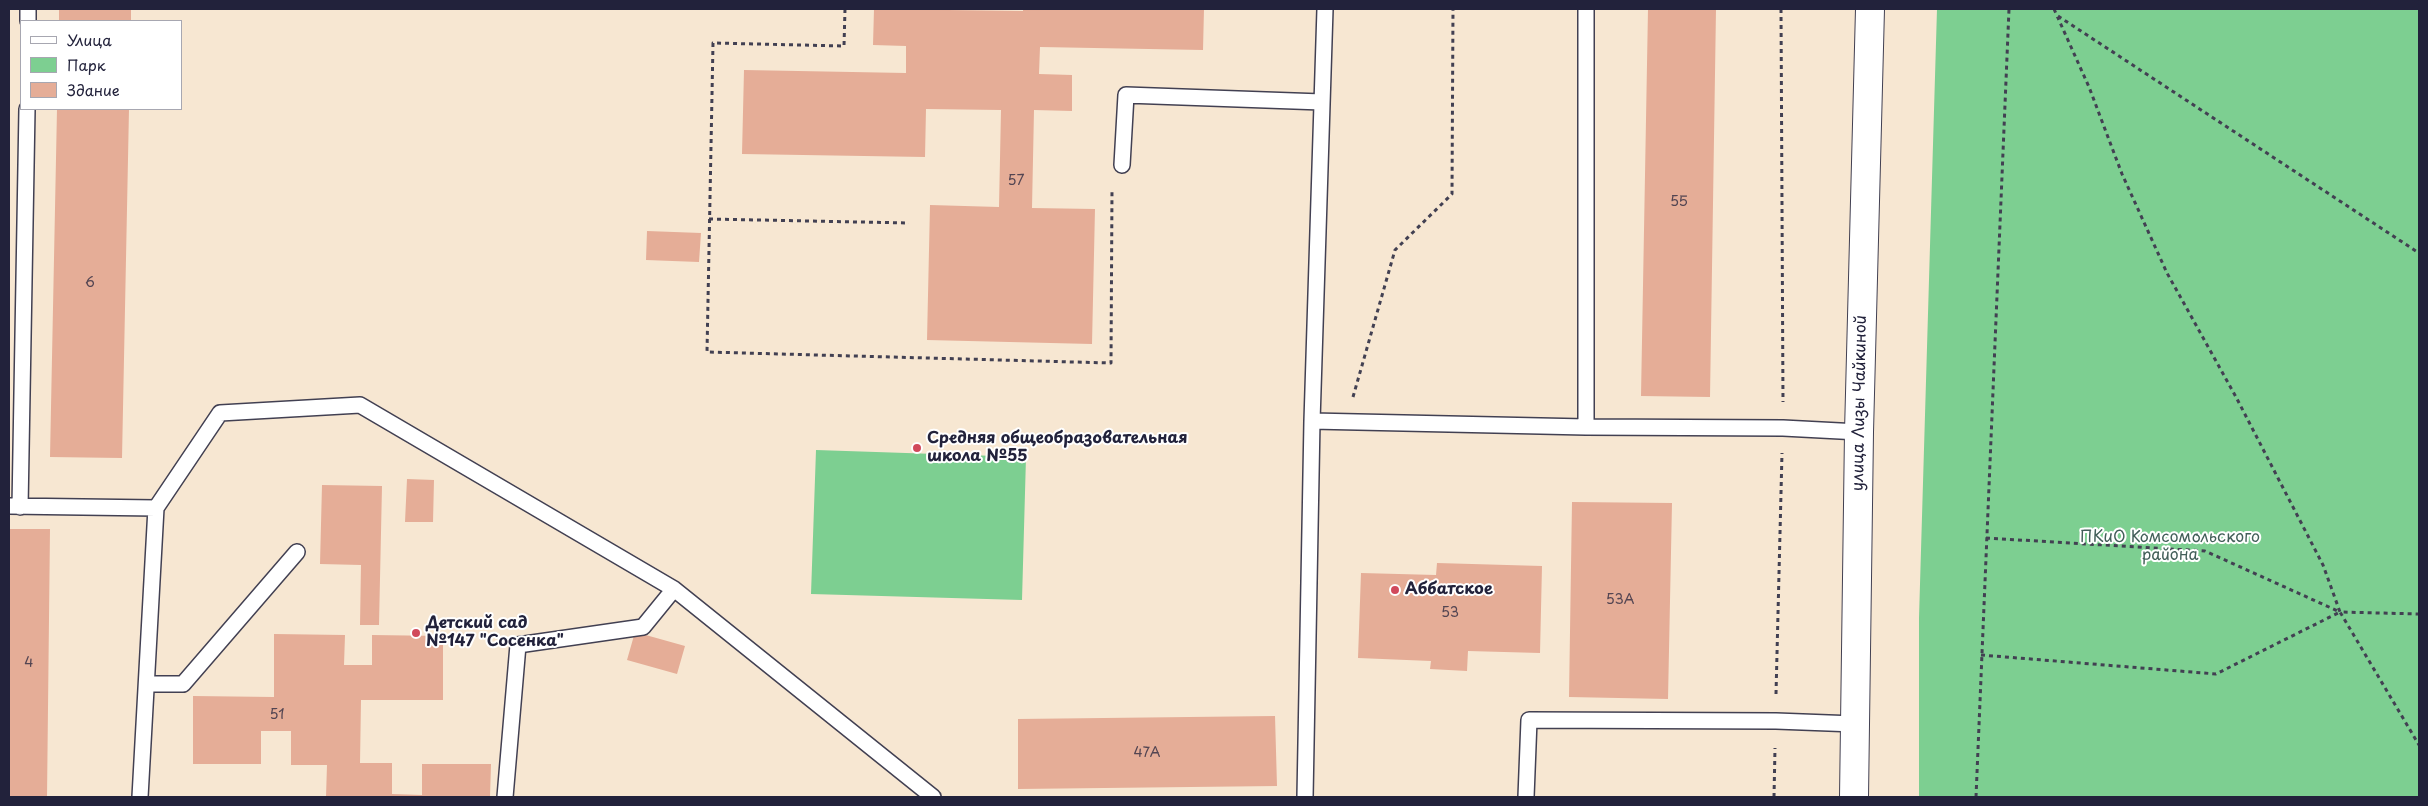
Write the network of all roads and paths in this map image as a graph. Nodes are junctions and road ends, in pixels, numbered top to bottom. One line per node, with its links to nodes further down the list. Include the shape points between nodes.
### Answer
1 (845, 9): 12 (path, via 844,46 713,43)
2 (1325, 9): 9 (lane)
3 (1453, 9): 16 (path, via 1452,194 1395,250)
4 (1586, 9): 17 (lane)
5 (1870, 9): 18 (main road, улица Лизы Чайкиной)
6 (2009, 9): 21 (path)
7 (2054, 9): 8 (path)
8 (2057, 16): 14 (path); 24 (path, via 2089,86 2122,174 2168,273 2323,565)
9 (1322, 102): 11 (lane, via 1126,95); 15 (lane)
10 (27, 110): 19 (lane)
11 (1122, 165): 12 (path, via 1112,164 1111,362 707,352)
12 (709, 219): 13 (path)
13 (910, 223)
14 (2419, 253)
15 (1312, 421): 16 (lane); 33 (lane)
16 (1346, 422): 17 (lane)
17 (1586, 427): 18 (lane, via 1783,428)
18 (1859, 432): 28 (main road, улица Лизы Чайкиной)
19 (14, 506): 20 (lane)
20 (156, 508): 23 (lane, via 220,413 360,405); 27 (lane)
21 (1986, 538): 24 (path, via 2205,551); 26 (path)
22 (297, 552): 27 (lane, via 183,684)
23 (674, 589): 31 (lane, via 643,627 518,645); 32 (lane)
24 (2340, 612): 25 (path); 26 (path, via 2216,674); 29 (path)
25 (2419, 614)
26 (1981, 654): 36 (path)
27 (146, 684): 30 (lane)
28 (1855, 724): 34 (lane, via 1529,720); 35 (main road, улица Лизы Чайкиной)
29 (2419, 745)
30 (140, 797)
31 (505, 797)
32 (933, 797)
33 (1305, 797)
34 (1526, 797)
35 (1854, 797)
36 (1976, 797)

